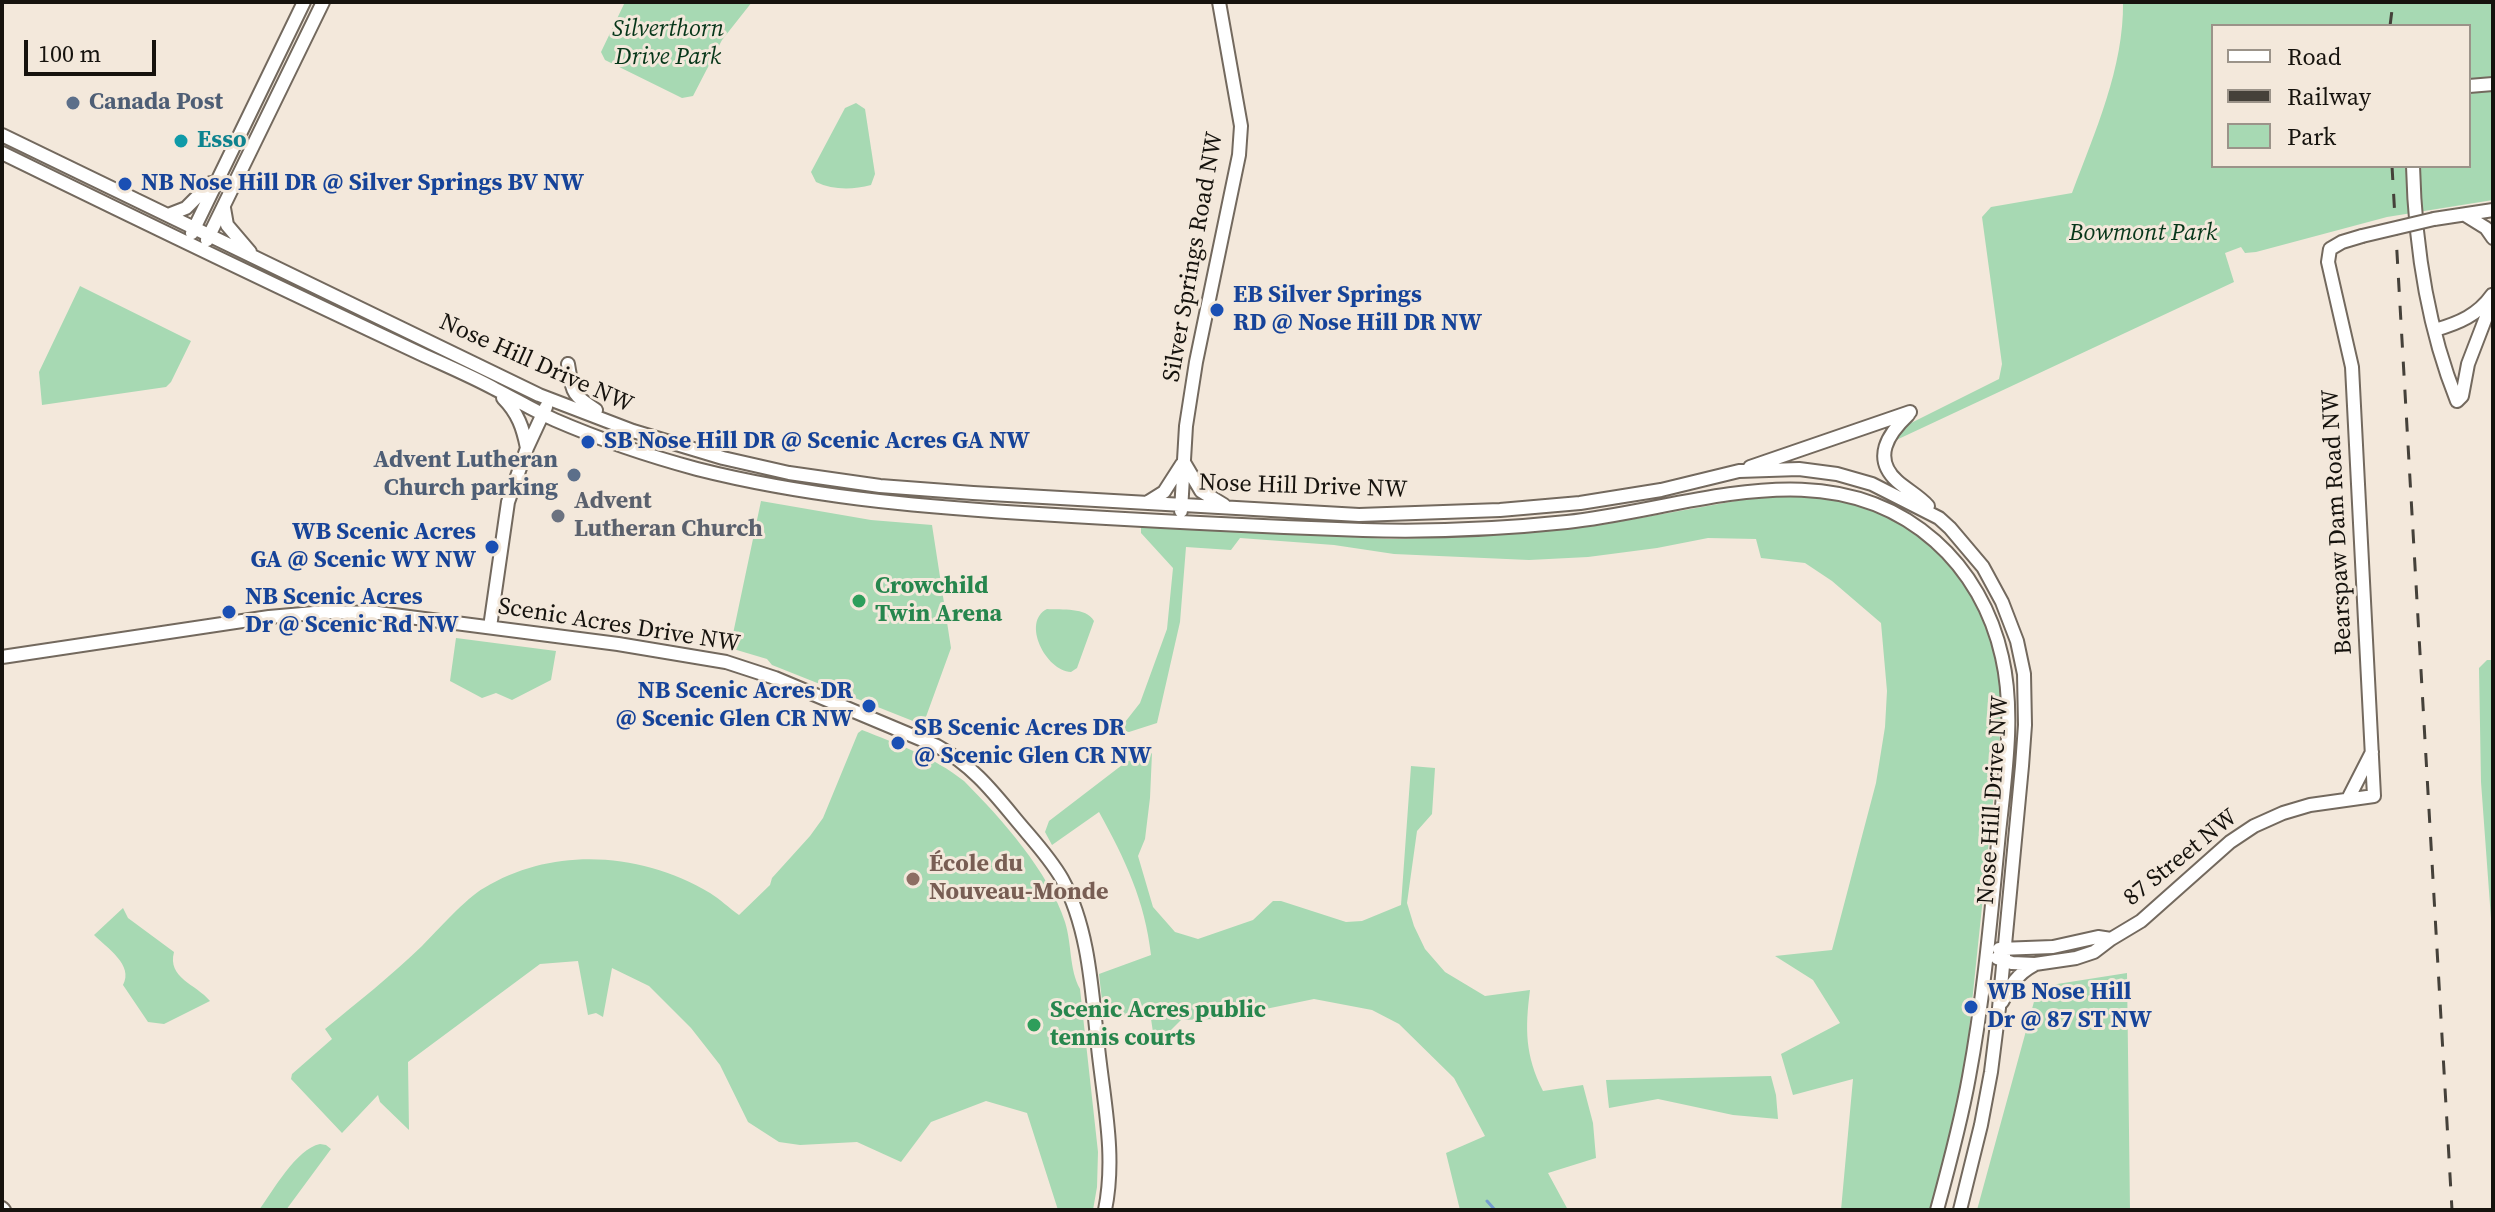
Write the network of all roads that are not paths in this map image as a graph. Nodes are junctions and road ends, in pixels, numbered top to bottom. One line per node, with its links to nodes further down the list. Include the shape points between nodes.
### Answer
1 (304, 2): 6 (main road)
2 (323, 2): 7 (main road)
3 (1219, 2): 30 (main road, Silver Springs Road NW, via 1241,126 1239,155 1196,362)
4 (2493, 84): 5 (main road)
5 (2471, 86)
6 (258, 94): 7 (main road); 11 (main road)
7 (275, 104): 12 (main road)
8 (2, 135): 14 (main road, Nose Hill Drive NW)
9 (2, 153): 19 (main road, Nose Hill Drive NW)
10 (2413, 168): 23 (main road, via 2419,266)
11 (218, 175): 14 (main road, via 186,208); 16 (main road)
12 (224, 208): 17 (main road); 21 (main road, via 227,225)
13 (2493, 210): 15 (main road)
14 (168, 215): 16 (main road, Nose Hill Drive NW)
15 (2465, 215): 18 (main road); 39 (main road, Bearspaw Dam Road NW, bridge, via 2362,236 2330,249 2330,273 2352,367)
16 (194, 229): 17 (main road, Nose Hill Drive NW); 19 (main road)
17 (209, 236): 20 (main road); 21 (main road, Nose Hill Drive NW)
18 (2493, 238)
19 (186, 243): 20 (main road, Nose Hill Drive NW)
20 (202, 251): 25 (main road, Nose Hill Drive NW)
21 (254, 257): 26 (main road, Nose Hill Drive NW)
22 (2493, 296): 23 (main road, via 2472,315); 23 (main road, via 2457,401)
23 (2435, 330)
24 (568, 364): 28 (main road, via 578,398)
25 (492, 387): 27 (main road, Nose Hill Drive NW); 29 (main road, via 521,422)
26 (550, 399): 27 (main road); 28 (main road, Nose Hill Drive NW)
27 (543, 414): 29 (main road); 36 (main road, Nose Hill Drive NW, via 624,447 780,487 875,502)
28 (619, 425): 32 (main road, Nose Hill Drive NW, via 723,458 834,480)
29 (527, 448): 37 (main road, via 508,502)
30 (1183, 462): 32 (main road, via 1172,484); 33 (main road, Silver Springs Road NW); 34 (main road, via 1201,491)
31 (1739, 471): 34 (main road, Nose Hill Drive NW, via 1661,490 1500,510 1359,515); 35 (main road, Nose Hill Drive NW, via 1837,474 1872,484); 35 (main road, via 1910,412 1889,435 1886,462 1894,478)
32 (1148, 502): 33 (main road, Nose Hill Drive NW)
33 (1181, 504): 34 (main road, Nose Hill Drive NW); 36 (main road, Silver Springs Road NW)
34 (1225, 506)
35 (1939, 518): 43 (main road, Nose Hill Drive NW, via 1983,567 2017,641 2024,674 2025,725)
36 (1180, 522): 44 (main road, Nose Hill Drive NW, via 1394,530 1518,526 1795,488 1844,494 1889,511 1935,541 1964,572 1990,615 2002,654 2007,725)
37 (490, 627): 38 (main road, Scenic Acres Drive NW, via 325,612); 48 (main road, Scenic Acres Drive NW, via 726,662 937,746 977,773 1052,864 1080,924 1109,1142)
38 (2, 657)
39 (2373, 750): 40 (main road, Bearspaw Dam Road NW); 41 (main road)
40 (2374, 796): 41 (main road, 87 Street NW)
41 (2348, 799): 42 (main road, 87 Street NW, via 2310,805 2254,826 2141,921)
42 (2111, 939): 43 (main road, 87 Street NW); 46 (main road, 87 Street NW, via 2076,958)
43 (2005, 947): 44 (main road, 87 Street NW); 45 (main road, Nose Hill Drive NW)
44 (1987, 953): 45 (main road, 87 Street NW); 49 (main road, Nose Hill Drive NW, via 1969,1080)
45 (2003, 961): 46 (main road, 87 Street NW); 47 (main road, Nose Hill Drive NW)
46 (2035, 964): 47 (main road, via 2013,981)
47 (1999, 1008): 50 (main road, Nose Hill Drive NW, via 1981,1125)
48 (1105, 1210)
49 (1937, 1210)
50 (1960, 1210)

